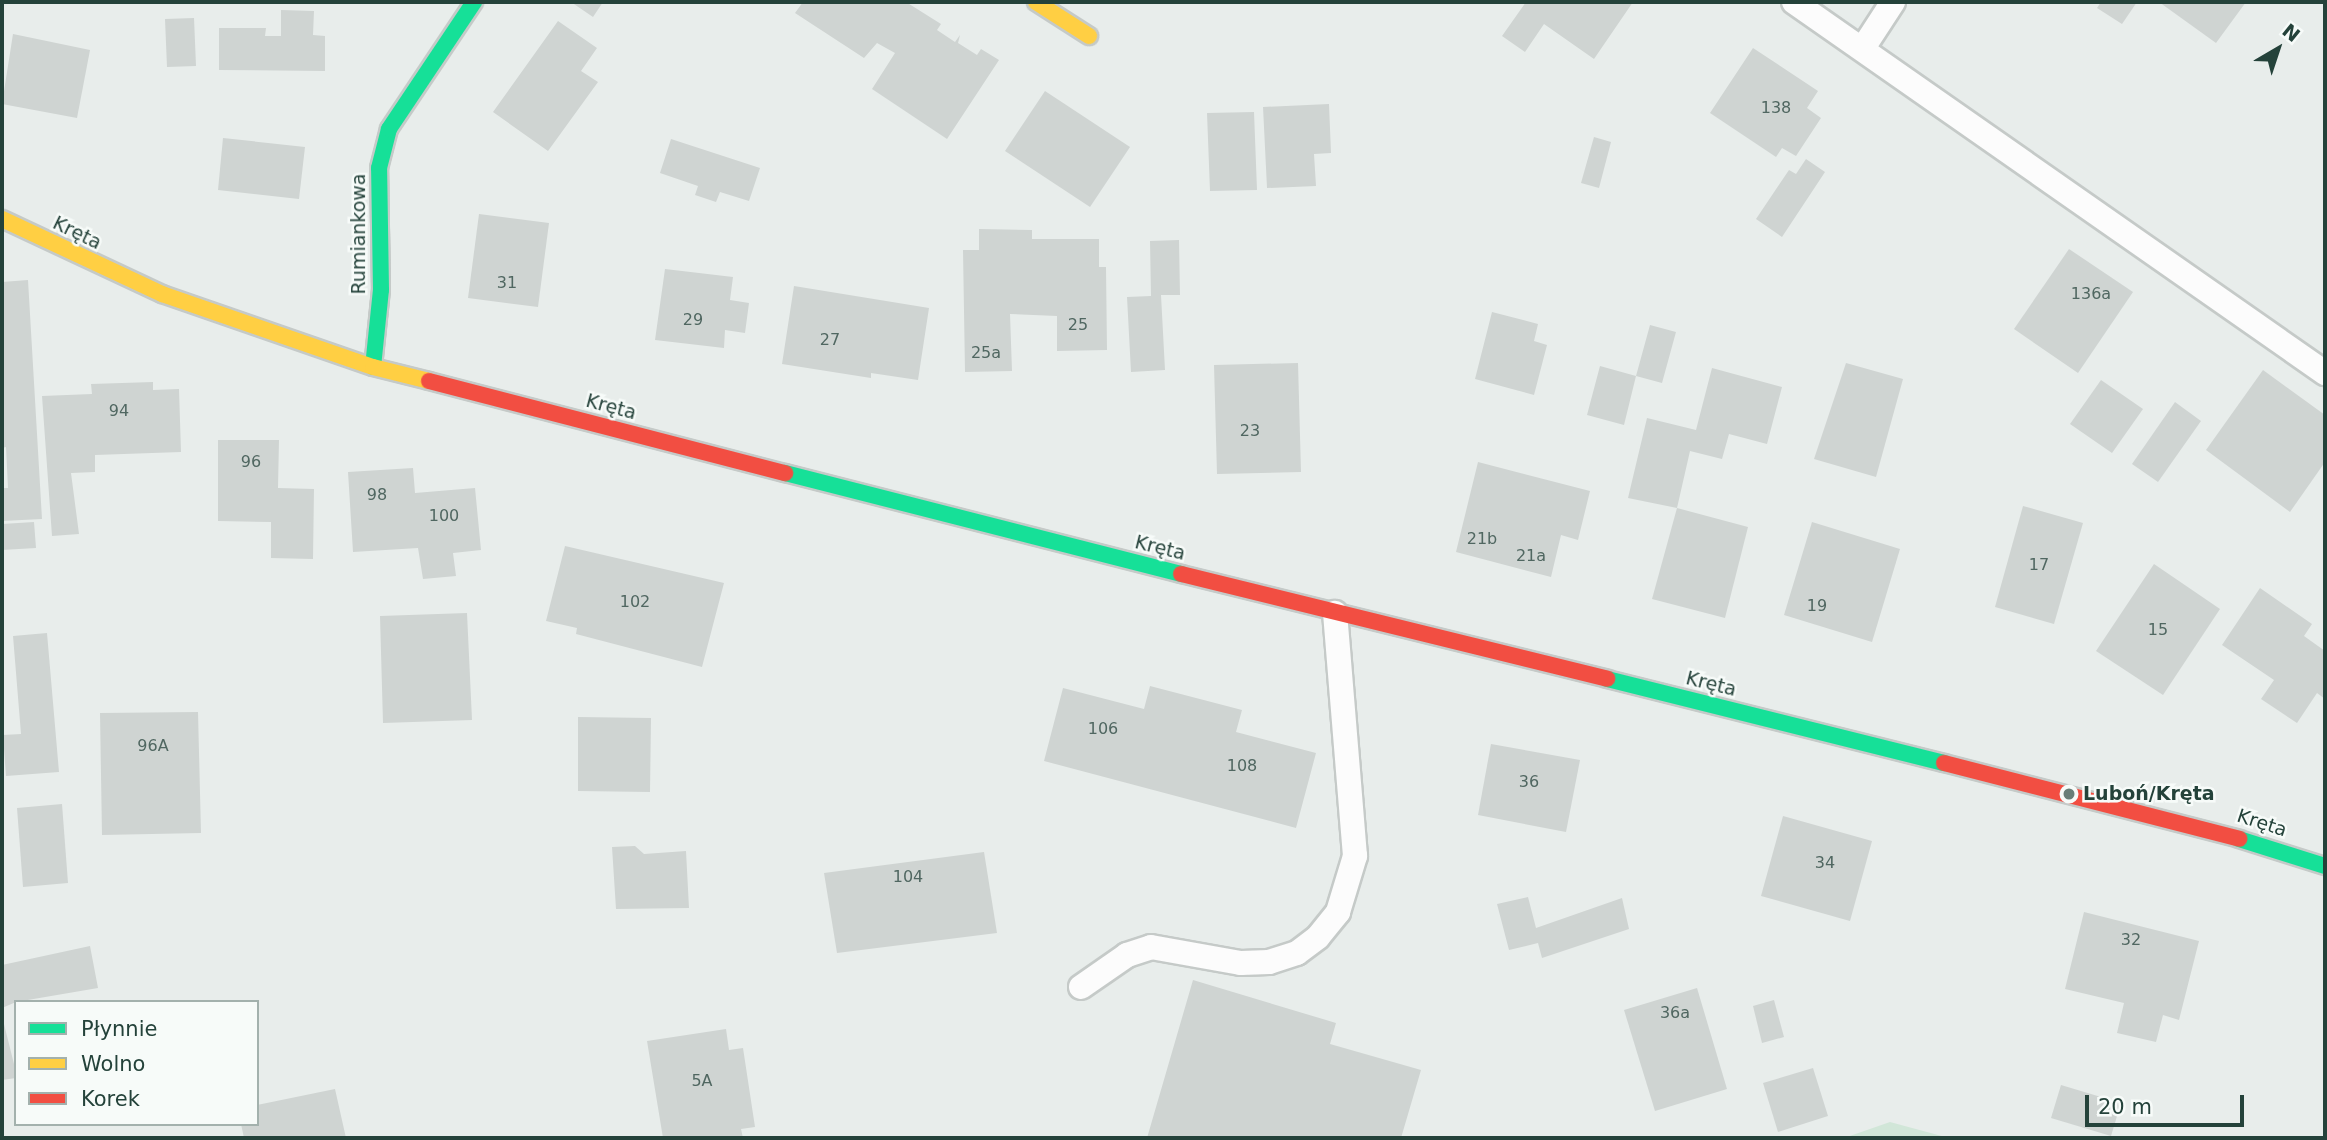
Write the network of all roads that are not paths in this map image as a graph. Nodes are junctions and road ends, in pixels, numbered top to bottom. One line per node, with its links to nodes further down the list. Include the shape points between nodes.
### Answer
1 (474, 2): 8 (street, Rumiankowa, via 389,130 379,168 381,290)
2 (1036, 2): 5 (street)
3 (1794, 2): 6 (lane)
4 (1893, 2): 6 (lane)
5 (1089, 36)
6 (1863, 48): 9 (lane)
7 (2, 219): 8 (street, Kręta, via 162,294)
8 (373, 367): 10 (street, Kręta)
9 (2325, 373)
10 (1335, 613): 11 (street, Kręta, via 2177,820); 12 (lane, via 1355,856 1338,912 1318,937 1297,953 1269,962 1241,963 1151,947 1127,955)
11 (2325, 866)
12 (1081, 987)

